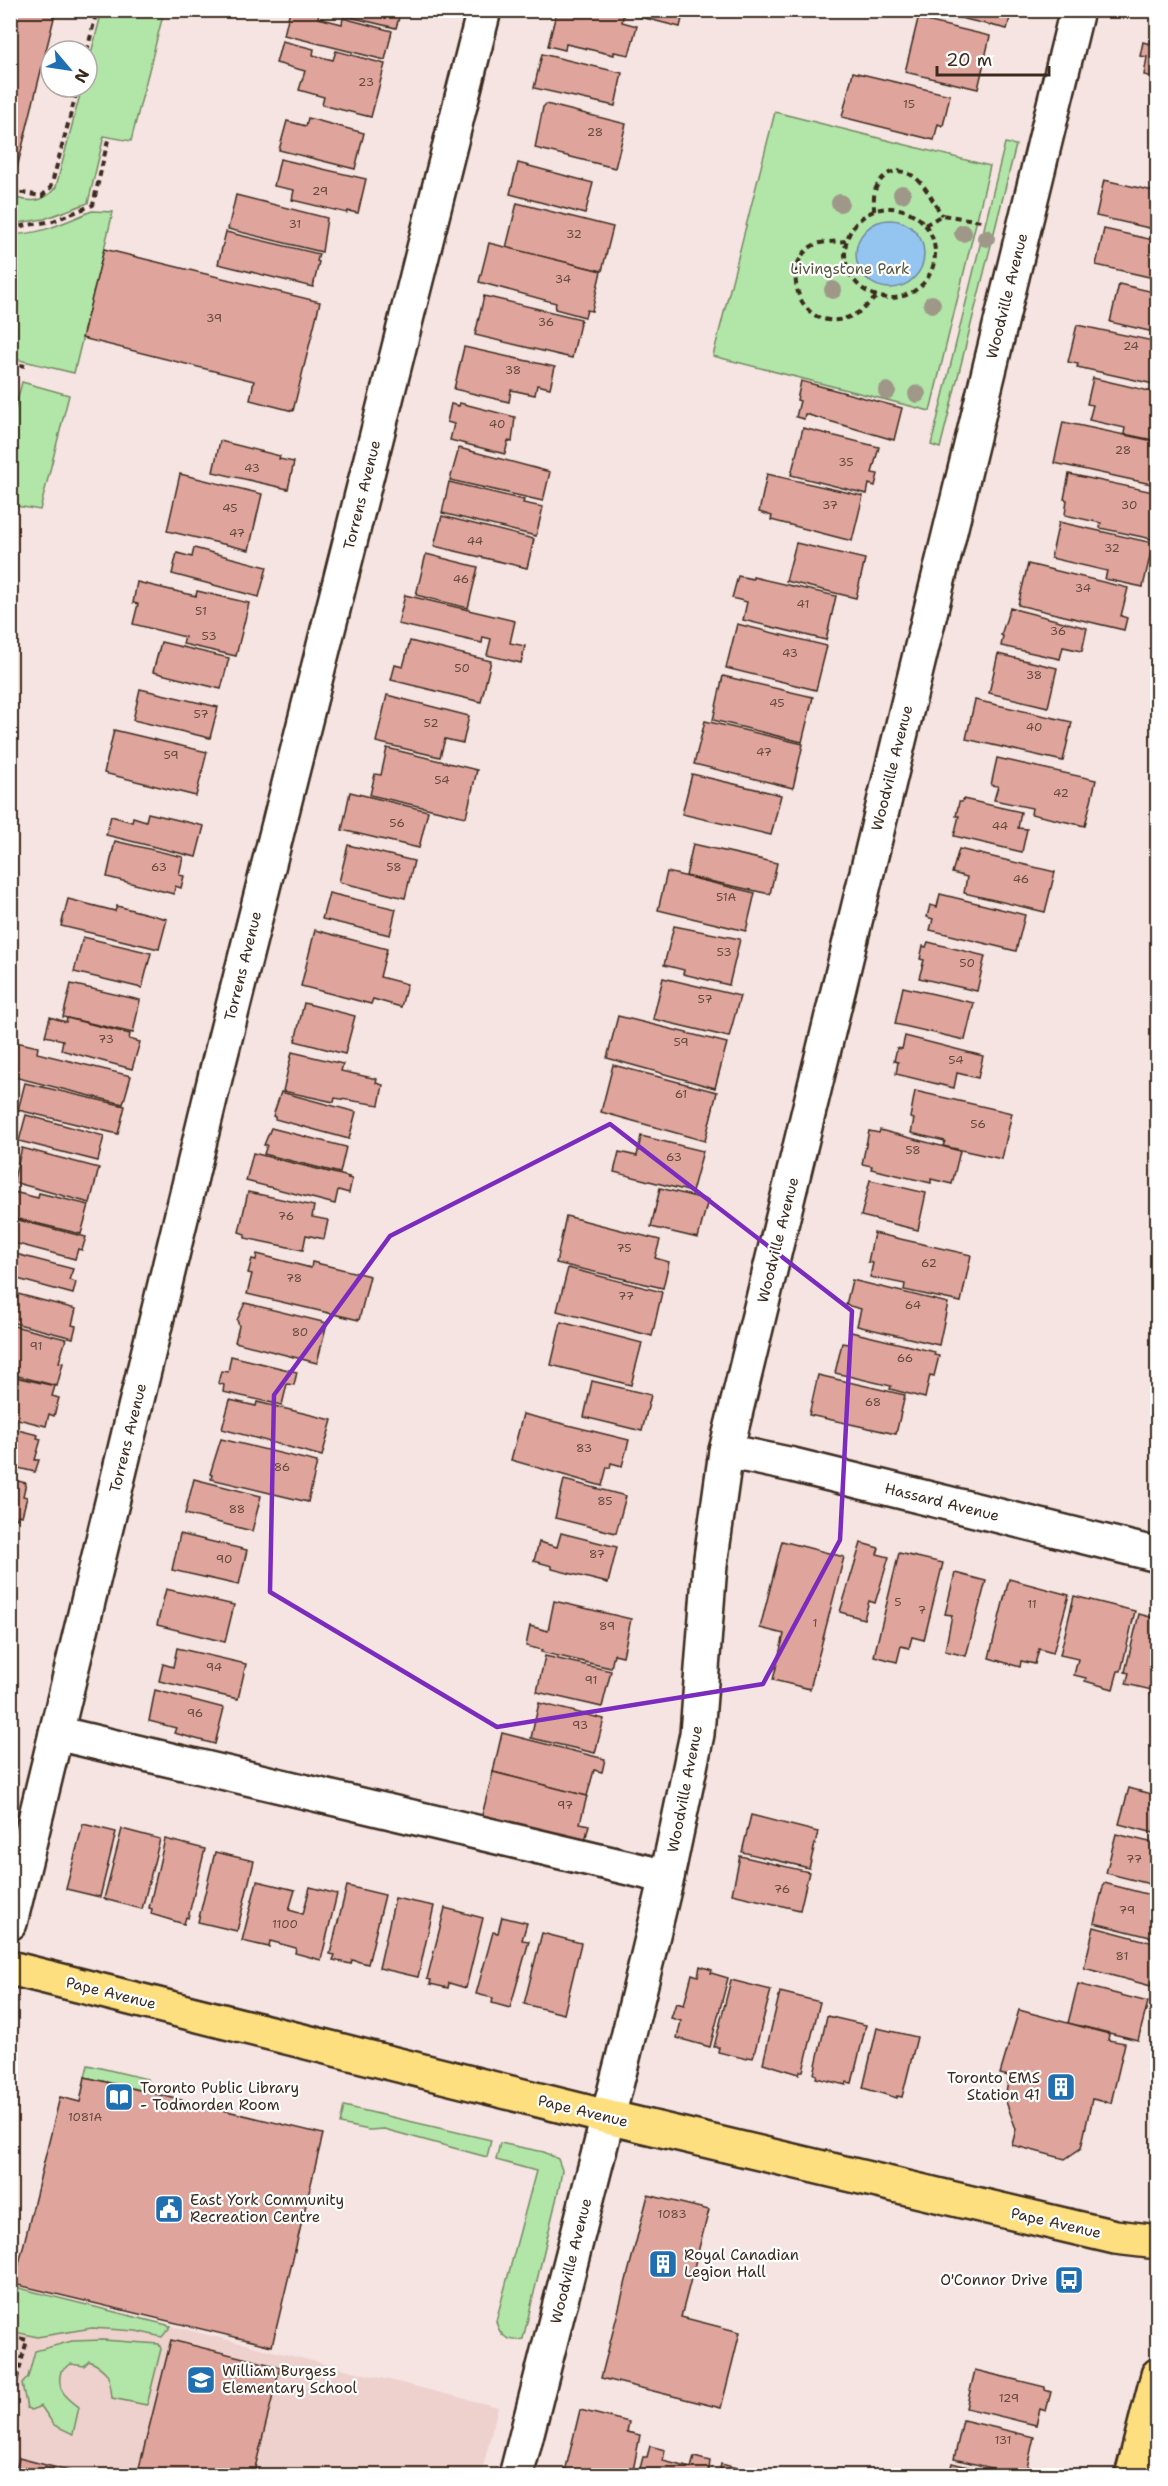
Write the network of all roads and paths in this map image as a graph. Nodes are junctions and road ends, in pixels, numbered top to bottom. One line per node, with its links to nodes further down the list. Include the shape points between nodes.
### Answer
1 (97, 10): 4 (path)
2 (484, 10): 19 (street, Torrens Avenue, via 216,1074)
3 (1077, 10): 17 (street, Woodville Avenue)
4 (90, 39)
5 (75, 99): 7 (path, via 51,187 42,196)
6 (108, 140): 12 (path, via 93,205 53,221)
7 (10, 191)
8 (874, 211): 9 (path, via 875,190 884,174 896,170 907,172 921,183); 11 (path, via 896,208); 13 (path, via 855,223)
9 (942, 214): 10 (path); 11 (path)
10 (981, 221)
11 (925, 225): 14 (path, via 935,248 929,277 906,296)
12 (10, 228)
13 (846, 241): 14 (path, via 846,266 853,279); 14 (path, via 815,244 801,255 796,280 800,300 816,316 839,320 859,312)
14 (877, 297)
15 (10, 363): 16 (path)
16 (25, 366)
17 (726, 1451): 18 (street, Hassard Avenue); 20 (street, Woodville Avenue, via 710,1565 697,1734)
18 (1158, 1555)
19 (56, 1732): 20 (street); 21 (street, Torrens Avenue)
20 (667, 1877): 23 (street, Woodville Avenue)
21 (10, 1923)
22 (10, 1968): 23 (main road, Pape Avenue)
23 (607, 2117): 24 (main road, Pape Avenue, via 1115,2238); 28 (street, Woodville Avenue)
24 (1158, 2242)
25 (10, 2336): 27 (path, via 27,2340)
26 (1158, 2375): 29 (main road)
27 (10, 2404)
28 (516, 2475)
29 (1132, 2475)

